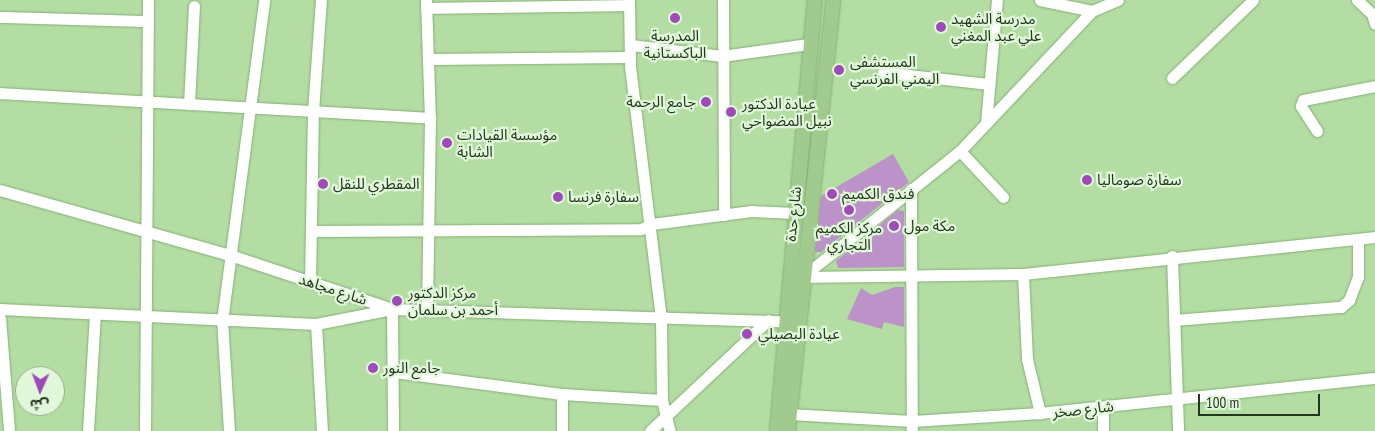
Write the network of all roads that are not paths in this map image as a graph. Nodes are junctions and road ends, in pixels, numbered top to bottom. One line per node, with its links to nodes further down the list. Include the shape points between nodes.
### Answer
1 (148, 0): 17 (street)
2 (264, 0): 30 (street)
3 (321, 0): 31 (street)
4 (723, 0): 21 (street)
5 (815, 0): 19 (main road, شارع حدة)
6 (833, 0): 50 (main road, شارع حدة)
7 (998, 0): 25 (street)
8 (1040, 0): 15 (street)
9 (1118, 0): 15 (street)
10 (1253, 0): 24 (street)
11 (1356, 0): 18 (street, via 1372,14)
12 (629, 2): 13 (street); 20 (street)
13 (426, 4): 22 (street)
14 (194, 6): 29 (street)
15 (1092, 11): 33 (street)
16 (0, 17): 17 (street)
17 (147, 21): 28 (street)
18 (1375, 24)
19 (808, 44): 21 (street); 39 (main road, شارع حدة)
20 (631, 51): 21 (street); 22 (street); 41 (street)
21 (722, 56): 40 (street)
22 (429, 59): 32 (street)
23 (882, 72): 25 (street)
24 (1172, 78)
25 (990, 84): 33 (street)
26 (1375, 86): 34 (street, via 1303,100 1301,106)
27 (0, 93): 28 (street)
28 (148, 101): 29 (street); 43 (street)
29 (189, 104): 30 (street)
30 (251, 107): 31 (street); 47 (street)
31 (313, 110): 32 (street); 44 (street)
32 (430, 118): 42 (street)
33 (986, 122): 35 (street)
34 (1317, 131)
35 (960, 151): 36 (street); 38 (street)
36 (911, 189): 50 (street); 51 (street)
37 (0, 190): 43 (street, شارع مجاهد)
38 (1003, 198)
39 (794, 213): 40 (street, via 751,211); 63 (main road, شارع حدة)
40 (724, 215): 41 (street)
41 (652, 224): 42 (street, via 641,229); 59 (street)
42 (428, 228): 44 (street); 54 (street)
43 (145, 230): 47 (street, شارع مجاهد); 57 (street)
44 (312, 231): 52 (street)
45 (1375, 237): 46 (street)
46 (1358, 239): 48 (street); 61 (street, via 1358,277 1349,300 1341,307)
47 (233, 256): 52 (street, شارع مجاهد); 62 (street)
48 (1172, 256): 49 (street); 61 (street)
49 (1023, 274): 51 (street); 72 (street, via 1028,359)
50 (802, 277): 51 (street); 63 (main road, شارع حدة)
51 (914, 277): 74 (street)
52 (310, 282): 53 (street, شارع مجاهد)
53 (392, 308): 54 (street, شارع مجاهد); 64 (street); 65 (street)
54 (427, 308): 59 (street, شارع مجاهد)
55 (0, 309): 56 (street)
56 (95, 314): 57 (street); 76 (street)
57 (147, 316): 62 (street); 77 (street)
58 (0, 318): 75 (street)
59 (661, 318): 60 (street, شارع مجاهد); 69 (street)
60 (768, 320): 63 (street, شارع مجاهد); 71 (street)
61 (1174, 320): 68 (street)
62 (222, 321): 64 (street); 78 (street)
63 (791, 322): 73 (main road, شارع حدة); 84 (main road, شارع حدة)
64 (316, 324): 79 (street)
65 (394, 372): 67 (street); 80 (street)
66 (1375, 378): 68 (street, شارع صخر)
67 (562, 394): 69 (street); 81 (street)
68 (1177, 399): 70 (street, شارع صخر); 87 (street)
69 (662, 400): 71 (street)
70 (1103, 406): 72 (street, شارع صخر); 86 (street)
71 (668, 413): 82 (street); 83 (street)
72 (1040, 413): 74 (street, شارع صخر)
73 (789, 414): 74 (street, شارع صخر); 85 (main road, شارع حدة)
74 (912, 426)
75 (9, 431)
76 (88, 431)
77 (145, 431)
78 (229, 431)
79 (322, 431)
80 (393, 431)
81 (562, 431)
82 (650, 431)
83 (670, 431)
84 (778, 431)
85 (788, 431)
86 (1103, 431)
87 (1178, 431)

